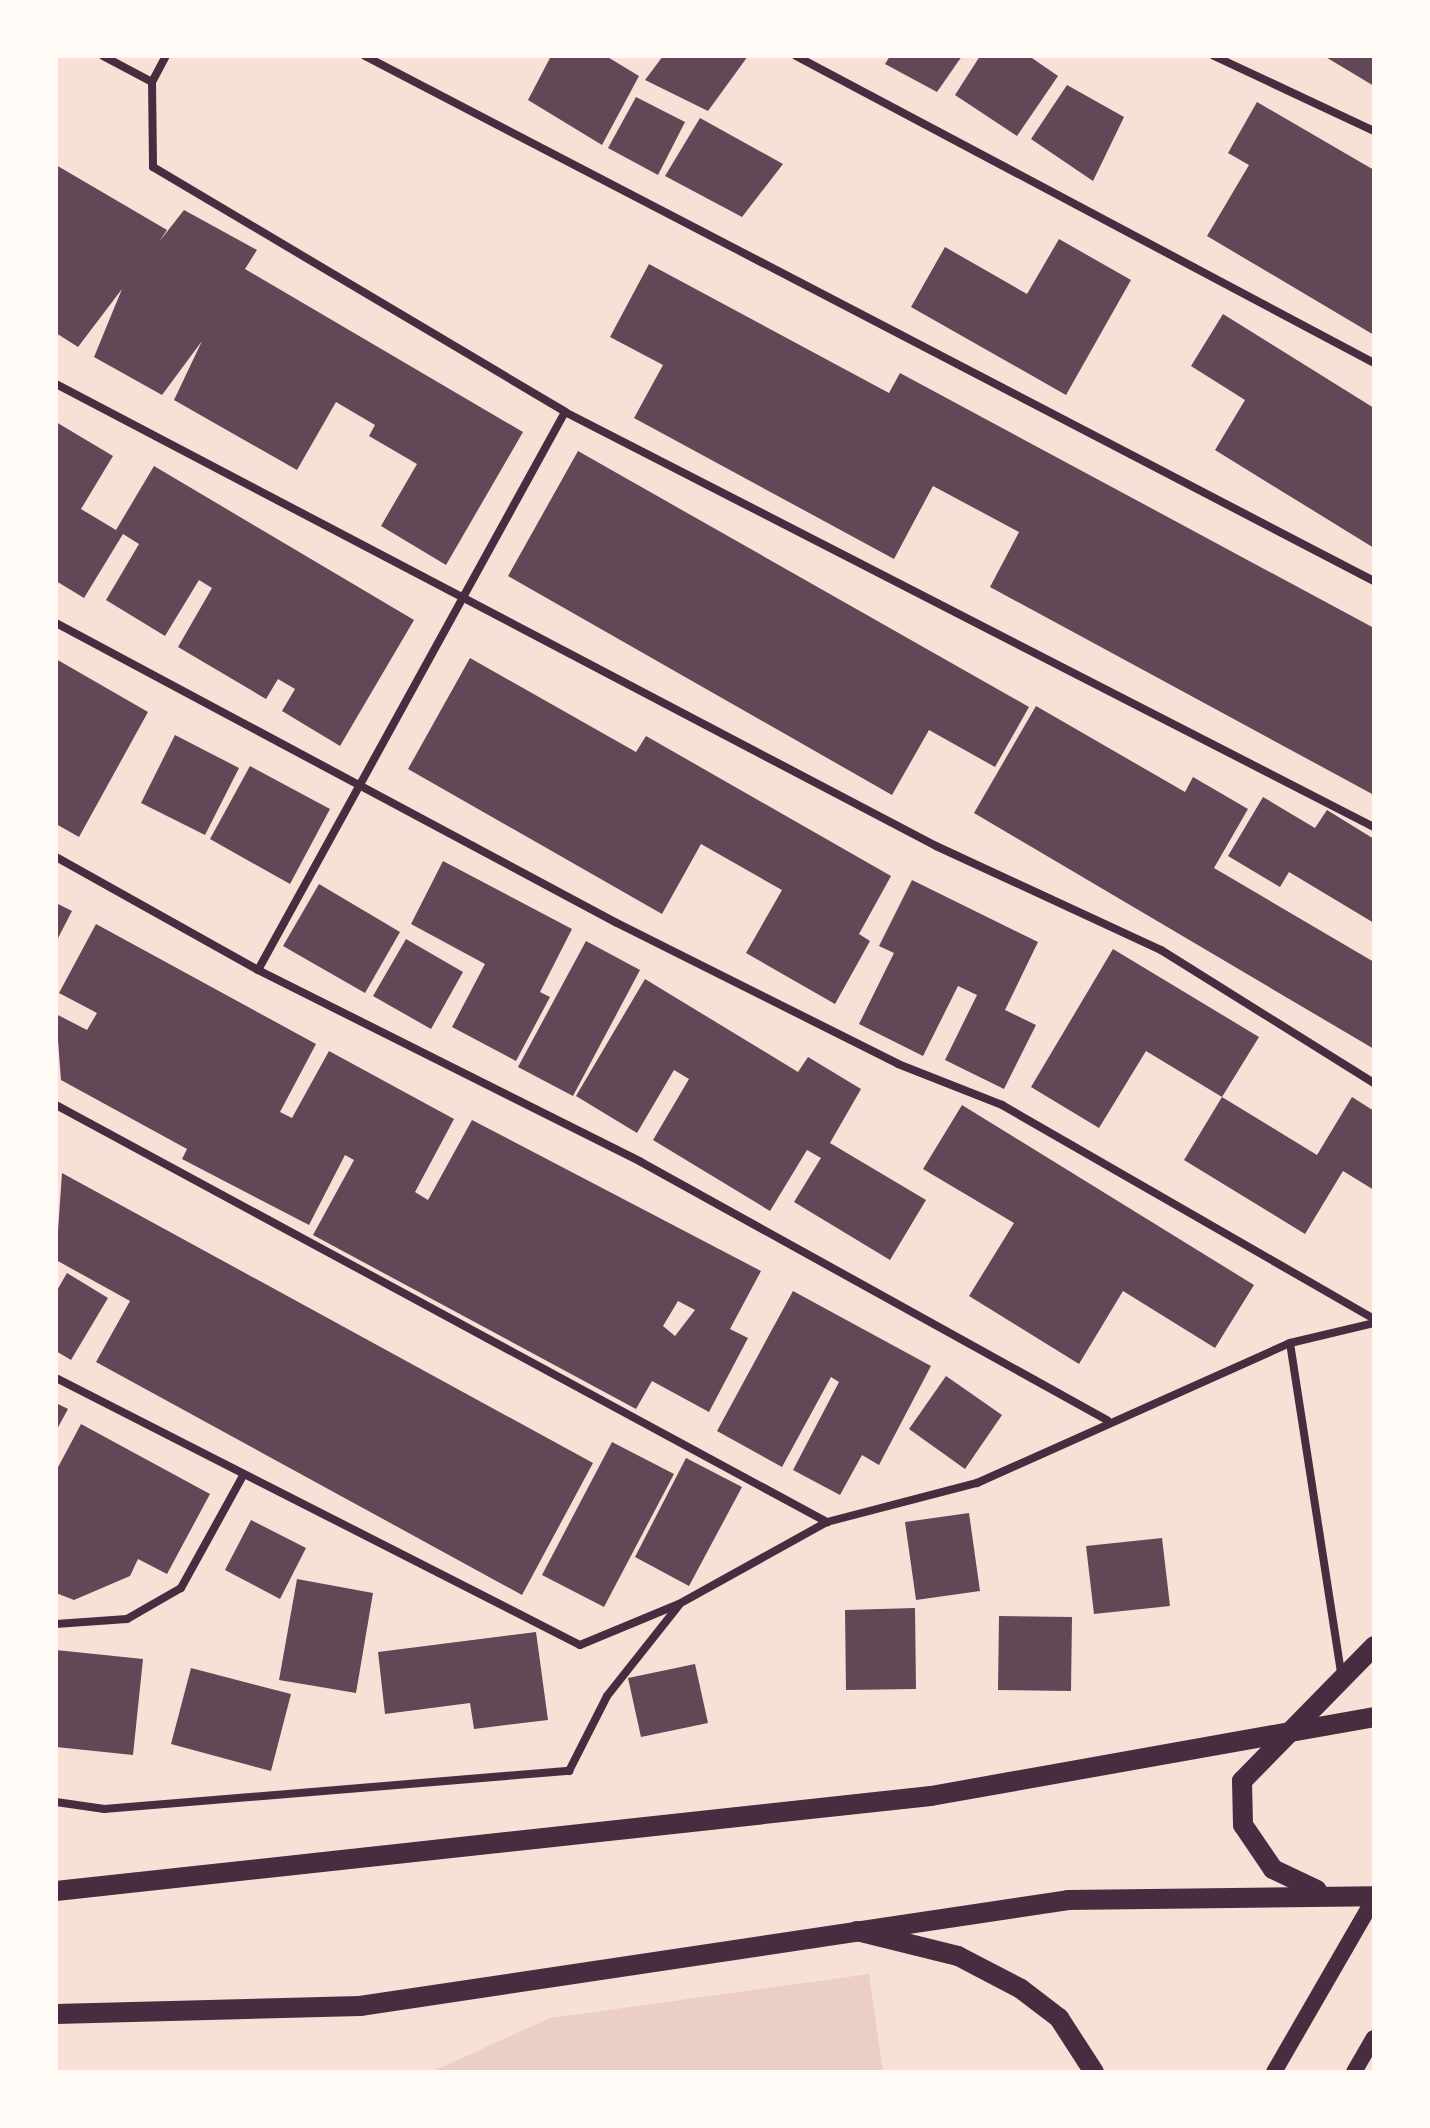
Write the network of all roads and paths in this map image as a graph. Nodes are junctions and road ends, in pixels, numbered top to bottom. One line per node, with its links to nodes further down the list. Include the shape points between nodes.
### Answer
1 (103, 56): 6 (street)
2 (166, 56): 6 (street)
3 (365, 56): 11 (street)
4 (796, 56): 8 (street)
5 (1214, 56): 7 (street)
6 (152, 82): 10 (street, via 153,167)
7 (1374, 131)
8 (1374, 363)
9 (56, 384): 12 (street)
10 (565, 412): 12 (street); 15 (street)
11 (1374, 581)
12 (460, 600): 14 (street); 18 (street, via 936,846 1161,950)
13 (56, 623): 14 (street)
14 (355, 784): 17 (street); 20 (street, via 898,1064 1002,1105)
15 (1374, 827)
16 (56, 857): 17 (street)
17 (258, 970): 23 (street, via 641,1162)
18 (1374, 1083)
19 (56, 1105): 25 (street)
20 (1374, 1321): 21 (street)
21 (1290, 1343): 23 (street); 29 (street)
22 (56, 1378): 24 (street)
23 (1107, 1420): 25 (street, via 977,1483)
24 (244, 1474): 26 (street, via 580,1645); 27 (street, via 181,1588 127,1619)
25 (827, 1522): 26 (street)
26 (679, 1604): 32 (street, via 607,1696 569,1771 104,1809)
27 (56, 1624)
28 (1374, 1646): 29 (main road)
29 (1341, 1672): 31 (main road)
30 (1374, 1717): 31 (main road)
31 (1278, 1736): 33 (main road, via 931,1796); 34 (main road, via 1242,1781 1243,1825 1273,1869)
32 (56, 1802)
33 (56, 1891)
34 (1321, 1892): 35 (main road); 36 (main road, via 1068,1900)
35 (1374, 1897): 40 (main road)
36 (845, 1928): 37 (main road, via 360,2006); 39 (main road, via 958,1956 1021,1989 1059,2018)
37 (56, 2014)
38 (1374, 2038): 41 (main road)
39 (1094, 2072)
40 (1274, 2072)
41 (1354, 2072)

